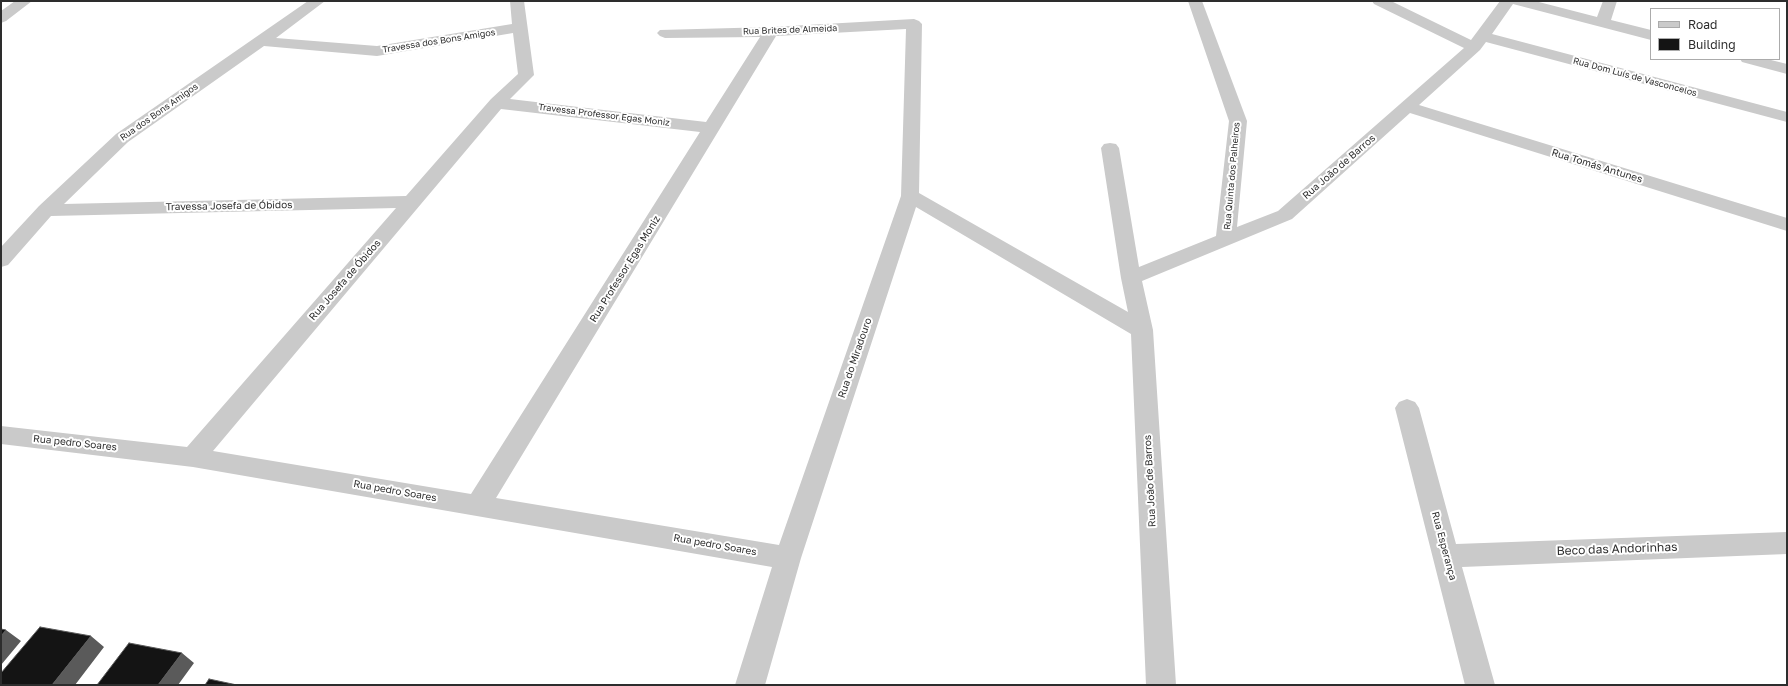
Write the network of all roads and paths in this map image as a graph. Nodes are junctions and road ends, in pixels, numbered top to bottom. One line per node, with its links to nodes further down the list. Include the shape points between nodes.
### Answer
1 (25, 1): 9 (street)
2 (318, 1): 16 (street, Rua dos Bons Amigos)
3 (517, 1): 12 (street)
4 (1195, 1): 29 (street, Rua Quinta dos Palheiros, via 1238,121)
5 (1379, 1): 17 (street, Rua Dom Luís de Vasconcelos)
6 (1508, 1): 17 (street, Rua João de Barros)
7 (1517, 1): 10 (street)
8 (1610, 1): 10 (street)
9 (1, 18)
10 (1603, 23): 15 (street)
11 (914, 24): 13 (street, Rua Brites de Almeida); 25 (street, Rua do Miradouro)
12 (520, 27): 16 (street, Travessa dos Bons Amigos, via 377,51); 20 (street, Rua Josefa de Óbidos, via 526,75)
13 (770, 32): 14 (street, Rua Brites de Almeida); 23 (street, Rua Professor Egas Moniz)
14 (665, 33)
15 (1650, 35)
16 (261, 41): 27 (street, Rua dos Bons Amigos, via 122,138)
17 (1479, 42): 21 (street, Rua João de Barros); 22 (street, Rua Dom Luís de Vasconcelos)
18 (1752, 60): 19 (street)
19 (1787, 69)
20 (497, 103): 23 (street, Travessa Professor Egas Moniz); 26 (street, Rua Josefa de Óbidos)
21 (1407, 107): 28 (street, Rua Tomás Antunes); 29 (street, Rua João de Barros, via 1285,215)
22 (1787, 117)
23 (711, 128): 36 (street, Rua Professor Egas Moniz)
24 (1110, 148): 31 (street, Rua João de Barros)
25 (910, 196): 32 (street); 39 (street, Rua do Miradouro)
26 (412, 202): 27 (street, Travessa Josefa de Óbidos); 35 (street, Rua Josefa de Óbidos)
27 (46, 210): 30 (street, Rua dos Bons Amigos)
28 (1787, 225)
29 (1226, 239): 31 (street, Rua João de Barros)
30 (1, 260)
31 (1130, 278): 32 (street, Rua João de Barros)
32 (1142, 330): 41 (street, Rua João de Barros)
33 (1407, 408): 38 (street, Rua Esperança)
34 (1, 435): 35 (street, Rua pedro Soares)
35 (192, 457): 36 (street, Rua pedro Soares)
36 (478, 505): 39 (street, Rua pedro Soares)
37 (1787, 542): 38 (street, Beco das Andorinhas)
38 (1446, 556): 42 (street, Rua Esperança)
39 (788, 558): 40 (street, Rua do Miradouro)
40 (750, 685)
41 (1161, 685)
42 (1480, 685)

